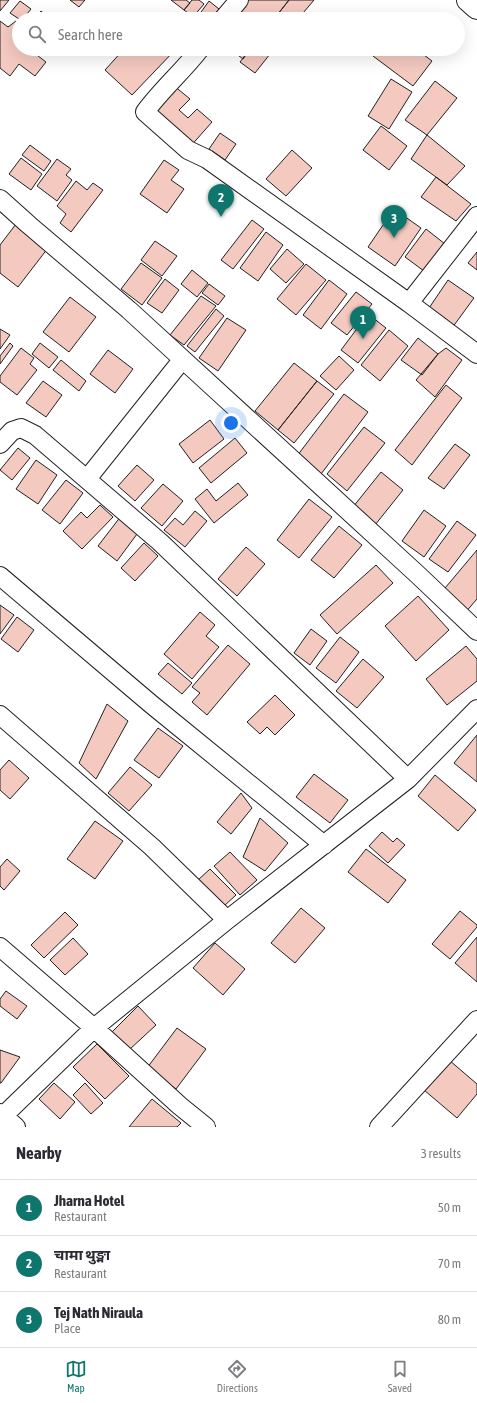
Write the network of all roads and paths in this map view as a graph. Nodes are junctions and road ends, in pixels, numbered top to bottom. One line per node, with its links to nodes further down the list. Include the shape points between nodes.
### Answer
1 (239, 0): 4 (street)
2 (468, 0): 3 (highway)
3 (477, 8)
4 (229, 12)
5 (195, 56): 8 (street, via 145,112 188,150 207,159)
6 (0, 199): 10 (street, via 129,310)
7 (477, 216): 8 (street)
8 (409, 303): 9 (street)
9 (477, 354)
10 (182, 360): 12 (street); 14 (street)
11 (0, 444): 12 (street, via 12,431 21,428 35,435)
12 (87, 479): 17 (street, via 160,542)
13 (0, 576): 18 (street, via 157,709)
14 (477, 631)
15 (477, 709): 17 (street)
16 (0, 715): 19 (street, via 152,847)
17 (408, 779): 18 (street)
18 (324, 845): 19 (street)
19 (227, 920): 22 (street)
20 (0, 946): 22 (street)
21 (477, 1020): 25 (street)
22 (94, 1028): 23 (street); 24 (street)
23 (5, 1119)
24 (206, 1127)
25 (379, 1127)

